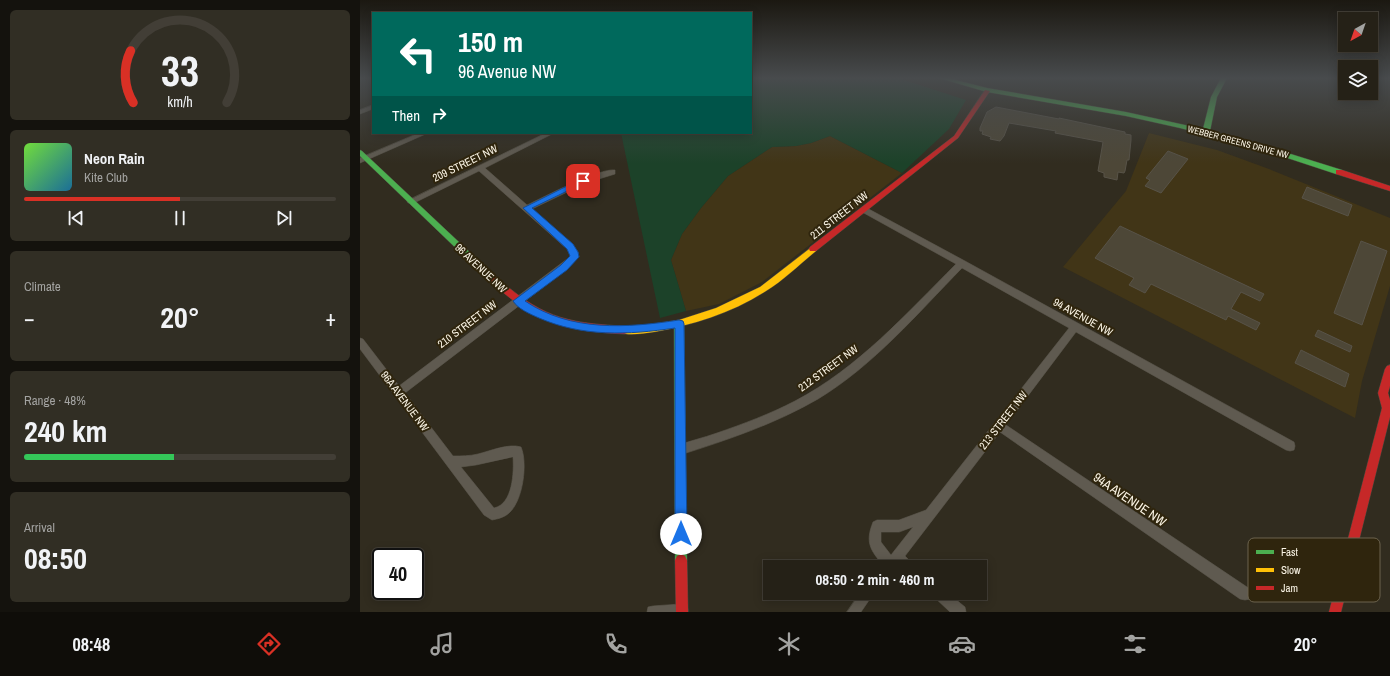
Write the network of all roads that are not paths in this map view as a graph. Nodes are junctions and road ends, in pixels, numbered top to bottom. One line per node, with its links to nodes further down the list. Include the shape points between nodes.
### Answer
1 (372, 107): 5 (street)
2 (977, 107): 15 (street, 211 STREET NW, via 956,137)
3 (1080, 107): 6 (street, WEBBER GREENS DRIVE NW)
4 (1212, 107): 6 (street)
5 (360, 112)
6 (1206, 132): 12 (street, WEBBER GREENS DRIVE NW, via 1269,149)
7 (422, 134): 9 (street)
8 (549, 134): 10 (street, 209 STREET NW)
9 (362, 157): 13 (street, 96 AVENUE NW)
10 (480, 168): 13 (street, 209 STREET NW); 14 (street)
11 (612, 172): 14 (street, via 583,181)
12 (1388, 188)
13 (410, 201): 17 (street, 96 AVENUE NW)
14 (527, 208): 17 (street, 210 STREET NW, via 570,246 575,257)
15 (865, 210): 16 (street, 94 AVENUE NW); 18 (street, 211 STREET NW, via 762,289 719,311)
16 (962, 264): 19 (street, 94 AVENUE NW); 26 (street, 212 STREET NW, via 858,363 815,394 765,420)
17 (518, 301): 18 (street, 96 AVENUE NW, via 534,312 574,326 627,330); 22 (street, 210 STREET NW)
18 (679, 324): 26 (street)
19 (1075, 327): 24 (street, 213 STREET NW); 25 (street, 94 AVENUE NW)
20 (360, 342): 22 (street, 96A AVENUE NW)
21 (1390, 369): 23 (street, via 1383,393)
22 (398, 392): 27 (street, 96A AVENUE NW)
23 (1389, 407): 29 (street)
24 (999, 426): 28 (street, 213 STREET NW); 32 (street, 94A AVENUE NW)
25 (1290, 446)
26 (680, 450): 36 (street)
27 (449, 461): 27 (street, 96A AVENUE NW, via 492,514 499,514 510,504 519,461 517,451 474,461)
28 (931, 514): 30 (street, via 899,526 877,526 873,539 877,548); 31 (street, 213 STREET NW)
29 (1354, 538)
30 (889, 560)
31 (894, 560)
32 (1245, 594)
33 (862, 600): 38 (street)
34 (946, 600): 39 (street)
35 (1338, 602): 40 (street)
36 (682, 611): 37 (street)
37 (653, 612)
38 (853, 612)
39 (960, 612)
40 (1335, 612)

